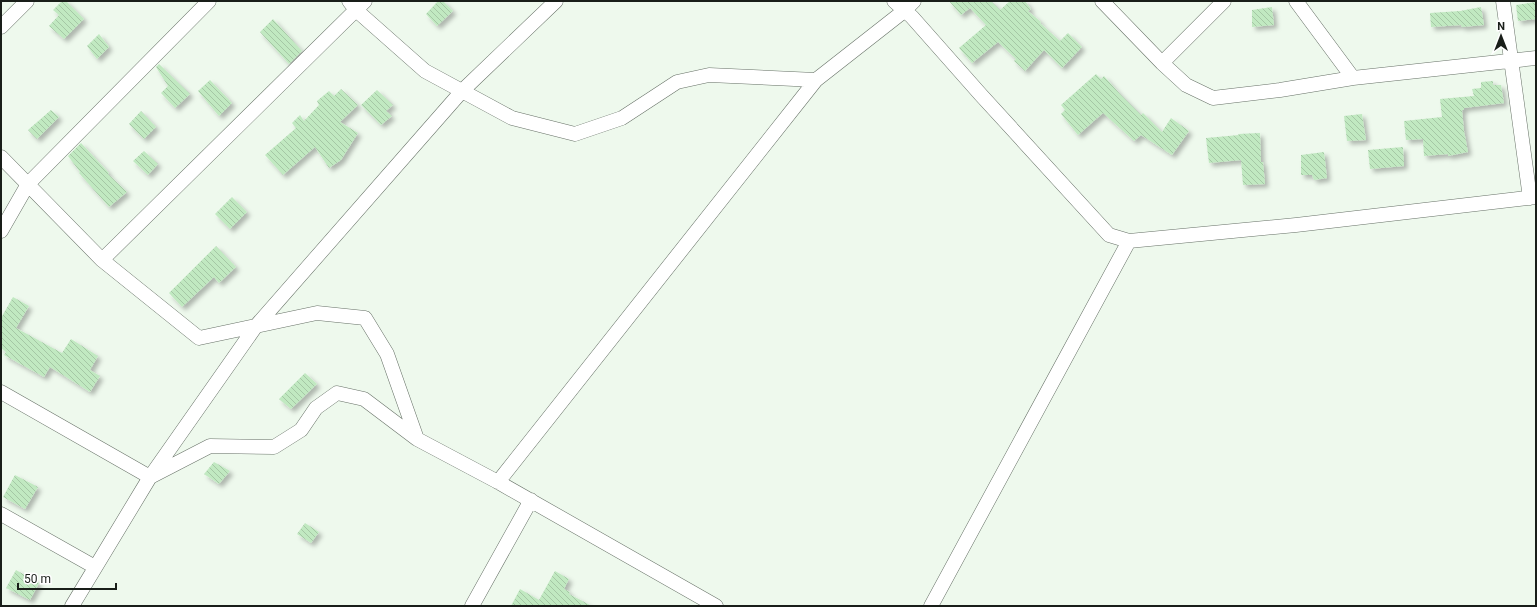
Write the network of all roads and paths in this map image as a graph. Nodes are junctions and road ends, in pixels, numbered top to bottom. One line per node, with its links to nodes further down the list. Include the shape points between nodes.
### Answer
1 (27, 1): 10 (street)
2 (208, 1): 18 (street)
3 (556, 1): 16 (street)
4 (1102, 1): 13 (street)
5 (1224, 1): 13 (street)
6 (1296, 1): 14 (street)
7 (1503, 1): 12 (street)
8 (357, 4): 16 (street, via 424,71); 22 (street)
9 (904, 4): 15 (street); 21 (street, via 912,17 981,95 1109,235)
10 (1, 27)
11 (1536, 58): 12 (street)
12 (1512, 61): 14 (street); 19 (street)
13 (1162, 63): 14 (street, via 1186,85 1213,98)
14 (1353, 78)
15 (816, 80): 16 (street, via 709,75 677,82 622,118 575,134 512,118); 27 (street)
16 (462, 91): 23 (street)
17 (1, 157): 18 (street)
18 (28, 184): 20 (street); 22 (street)
19 (1533, 197): 21 (street, via 1296,225)
20 (1, 231)
21 (1129, 241): 34 (street)
22 (102, 260): 23 (street, via 200,338)
23 (256, 326): 25 (street, via 317,313 365,318 387,354); 26 (street)
24 (1, 392): 26 (street)
25 (417, 439): 26 (street, via 364,399 336,393 316,408 301,430 274,448 210,446); 27 (street)
26 (150, 477): 30 (street)
27 (498, 482): 28 (street)
28 (531, 500): 32 (street); 33 (street)
29 (1, 514): 30 (street)
30 (95, 567): 31 (street)
31 (72, 606)
32 (472, 606)
33 (716, 606)
34 (931, 606)

